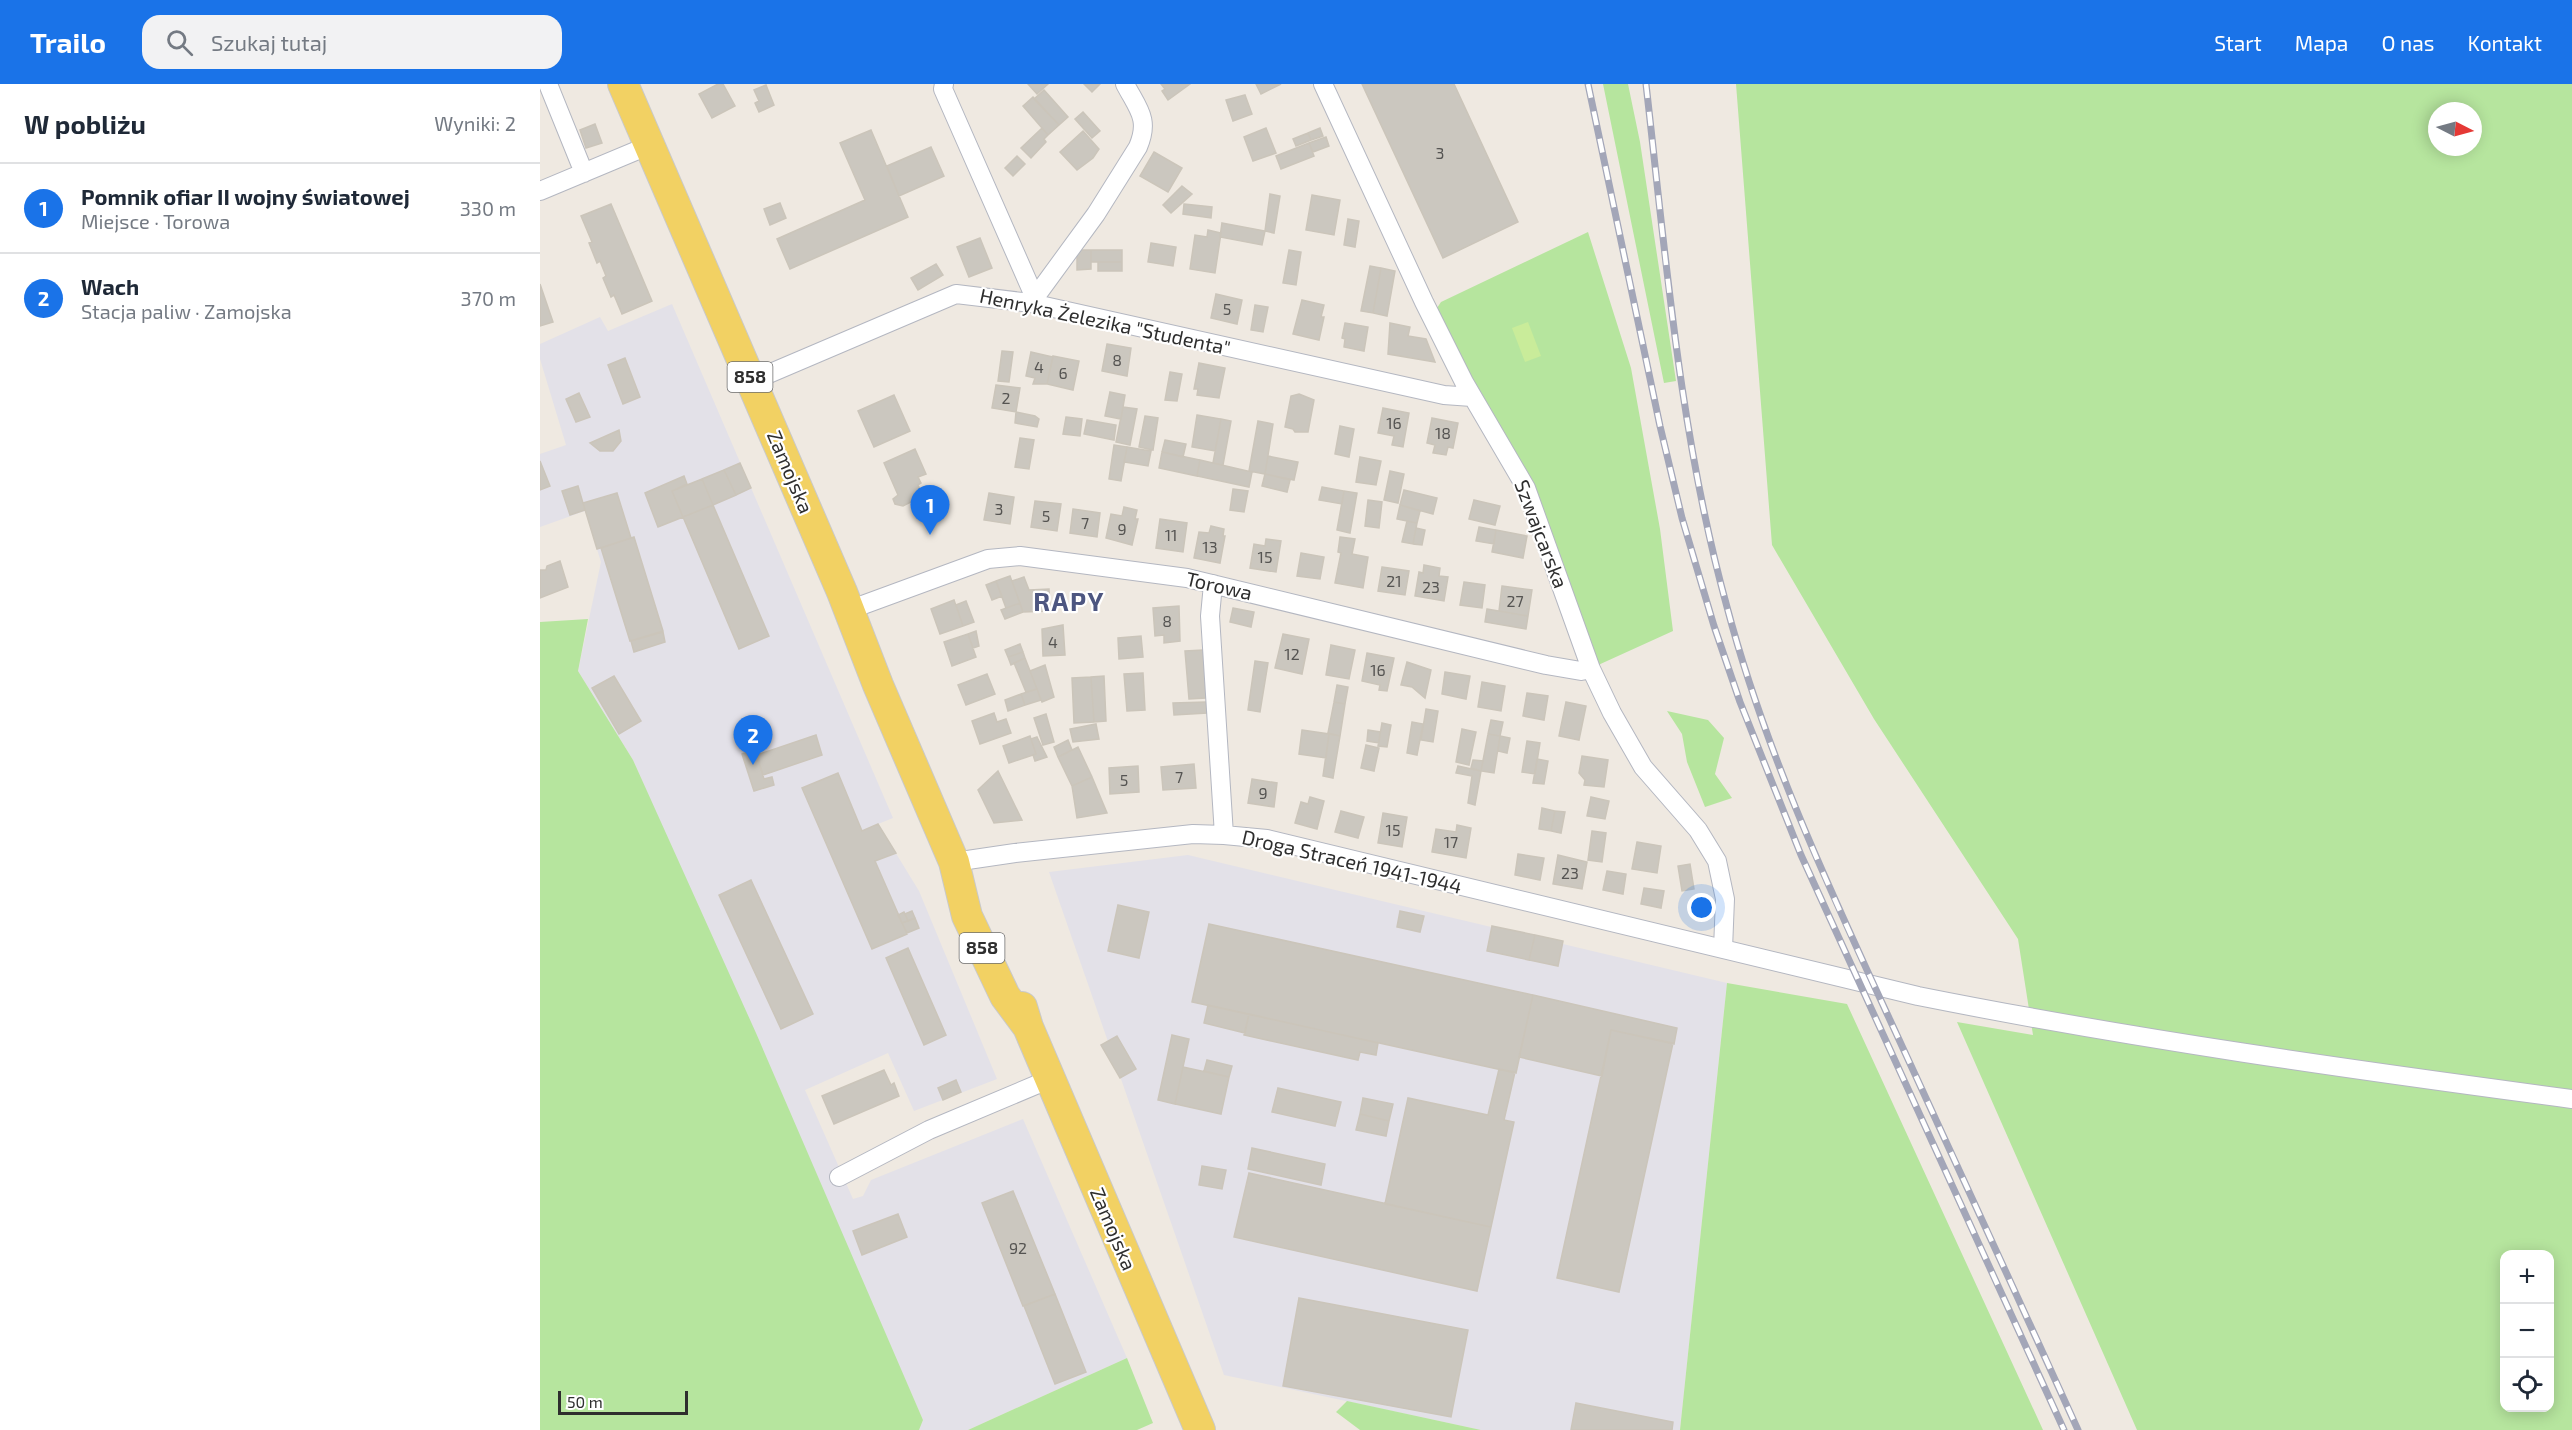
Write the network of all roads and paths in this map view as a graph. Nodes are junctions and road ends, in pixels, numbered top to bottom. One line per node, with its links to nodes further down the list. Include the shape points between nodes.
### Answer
1 (548, 84): 7 (street)
2 (624, 84): 6 (main road, Zamojska / 858)
3 (944, 84): 9 (street)
4 (1125, 84): 9 (street, via 1144,123 1143,135 1095,214)
5 (1323, 84): 11 (street, Szwajcarska)
6 (650, 145): 7 (street); 10 (main road, Zamojska / 858)
7 (584, 173): 8 (street)
8 (540, 191)
9 (1033, 301): 10 (street, Henryka Żelezika "Studenta", via 956,294 766,375); 11 (street, Henryka Żelezika "Studenta", via 1444,395)
10 (754, 387): 13 (main road, Zamojska / 858)
11 (1472, 397): 14 (street, Szwajcarska, via 1526,488)
12 (1214, 585): 13 (street, Torowa, via 1010,555); 14 (street, Torowa, via 1546,665); 15 (street, via 1210,616)
13 (849, 610): 16 (main road, Zamojska / 858)
14 (1591, 669): 17 (street, Szwajcarska, via 1635,754 1698,830 1716,861 1725,899)
15 (1224, 835): 16 (street, Droga Straceń 1941-1944, via 1193,834); 17 (street, Droga Straceń 1941-1944, via 1267,839)
16 (954, 862): 18 (main road, Zamojska / 858, via 986,908)
17 (1723, 949): 19 (street, Droga Straceń 1941-1944, via 1918,996 2037,1019)
18 (1050, 1079): 20 (street, via 929,1130); 21 (main road, Zamojska / 858)
19 (2572, 1099)
20 (839, 1177)
21 (1200, 1430)

